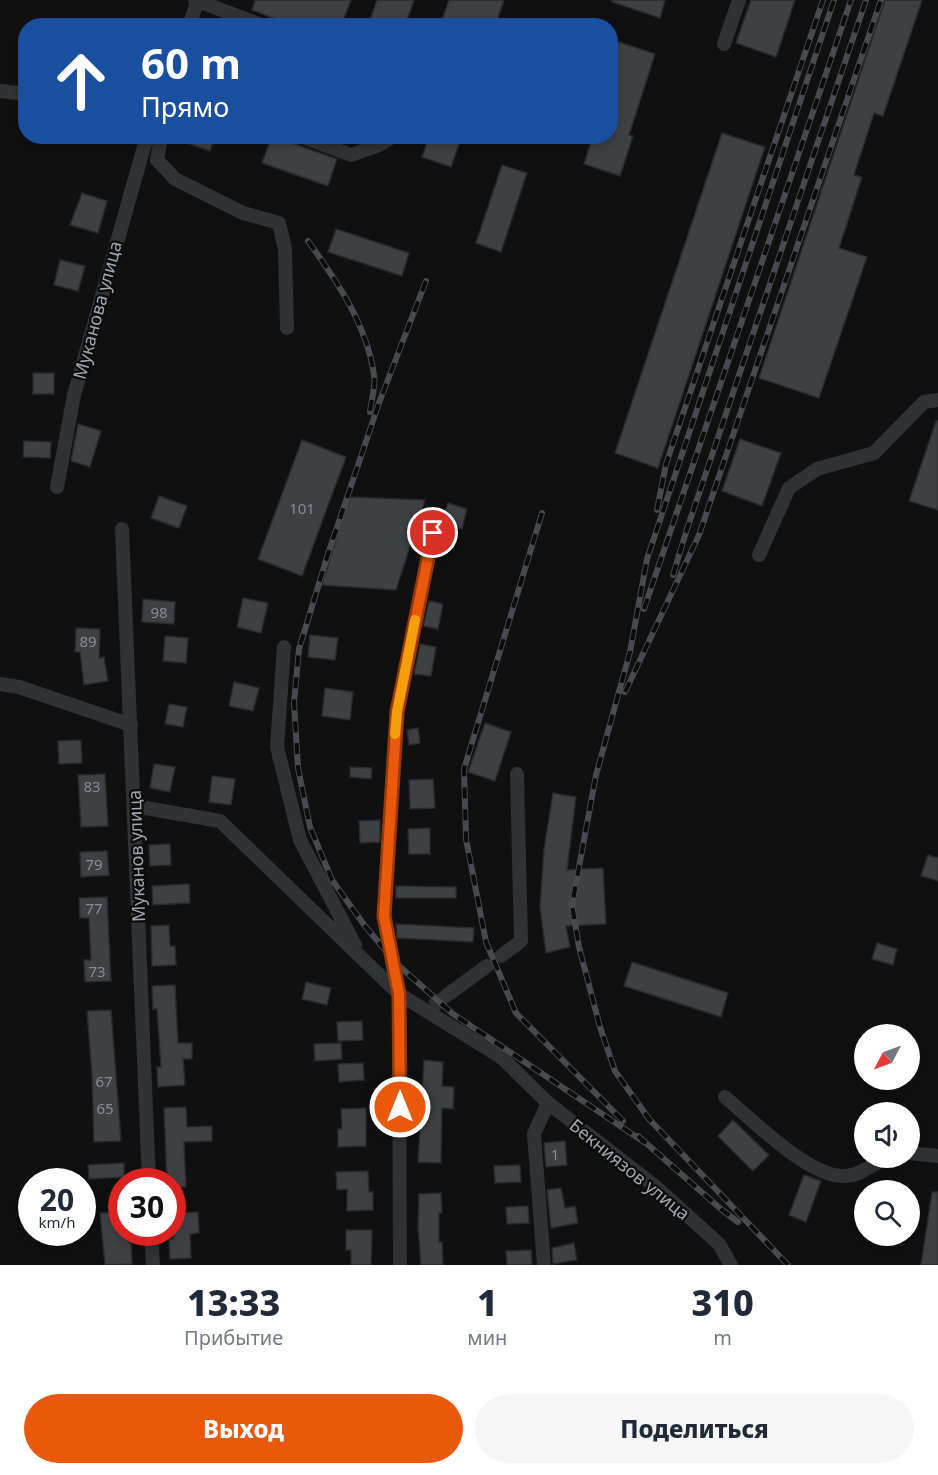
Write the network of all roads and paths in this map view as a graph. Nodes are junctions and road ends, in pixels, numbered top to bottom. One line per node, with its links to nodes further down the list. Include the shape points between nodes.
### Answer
1 (197, 0): 3 (street); 4 (street)
2 (739, 0): 5 (street)
3 (191, 18)
4 (243, 18)
5 (724, 44)
6 (0, 91): 7 (street)
7 (18, 93)
8 (144, 144): 14 (street, Муканова улица, via 74,395)
9 (160, 144): 12 (street, via 157,160 175,179 243,213 279,223 285,249)
10 (321, 144): 11 (street, via 351,155)
11 (380, 144)
12 (287, 328)
13 (938, 400): 17 (street, via 924,402 874,453 817,469 789,488)
14 (57, 487)
15 (122, 529): 20 (street, Муканов улица)
16 (433, 533): 26 (street, via 397,712 384,916)
17 (759, 555)
18 (284, 647): 24 (street, via 277,747 300,840)
19 (0, 684): 20 (street, via 20,687)
20 (131, 725): 22 (street, Муканов улица)
21 (517, 774): 23 (street, via 521,941)
22 (134, 806): 24 (street, Бекниязов улица, via 220,820); 32 (street, Муканов улица)
23 (501, 956)
24 (362, 957): 26 (street, Бекниязов улица)
25 (487, 966): 27 (street)
26 (399, 994): 29 (street, Бекниязов улица, via 430,1009 501,1057); 36 (street)
27 (446, 996)
28 (725, 1097): 33 (street, via 814,1167 831,1175 856,1175)
29 (548, 1103): 37 (street, via 534,1134); 38 (street, Бекниязов улица, via 656,1187 719,1244)
30 (920, 1154): 31 (street)
31 (938, 1156)
32 (148, 1168)
33 (868, 1168)
34 (152, 1246): 35 (street)
35 (153, 1265)
36 (400, 1265)
37 (544, 1265)
38 (731, 1265)

